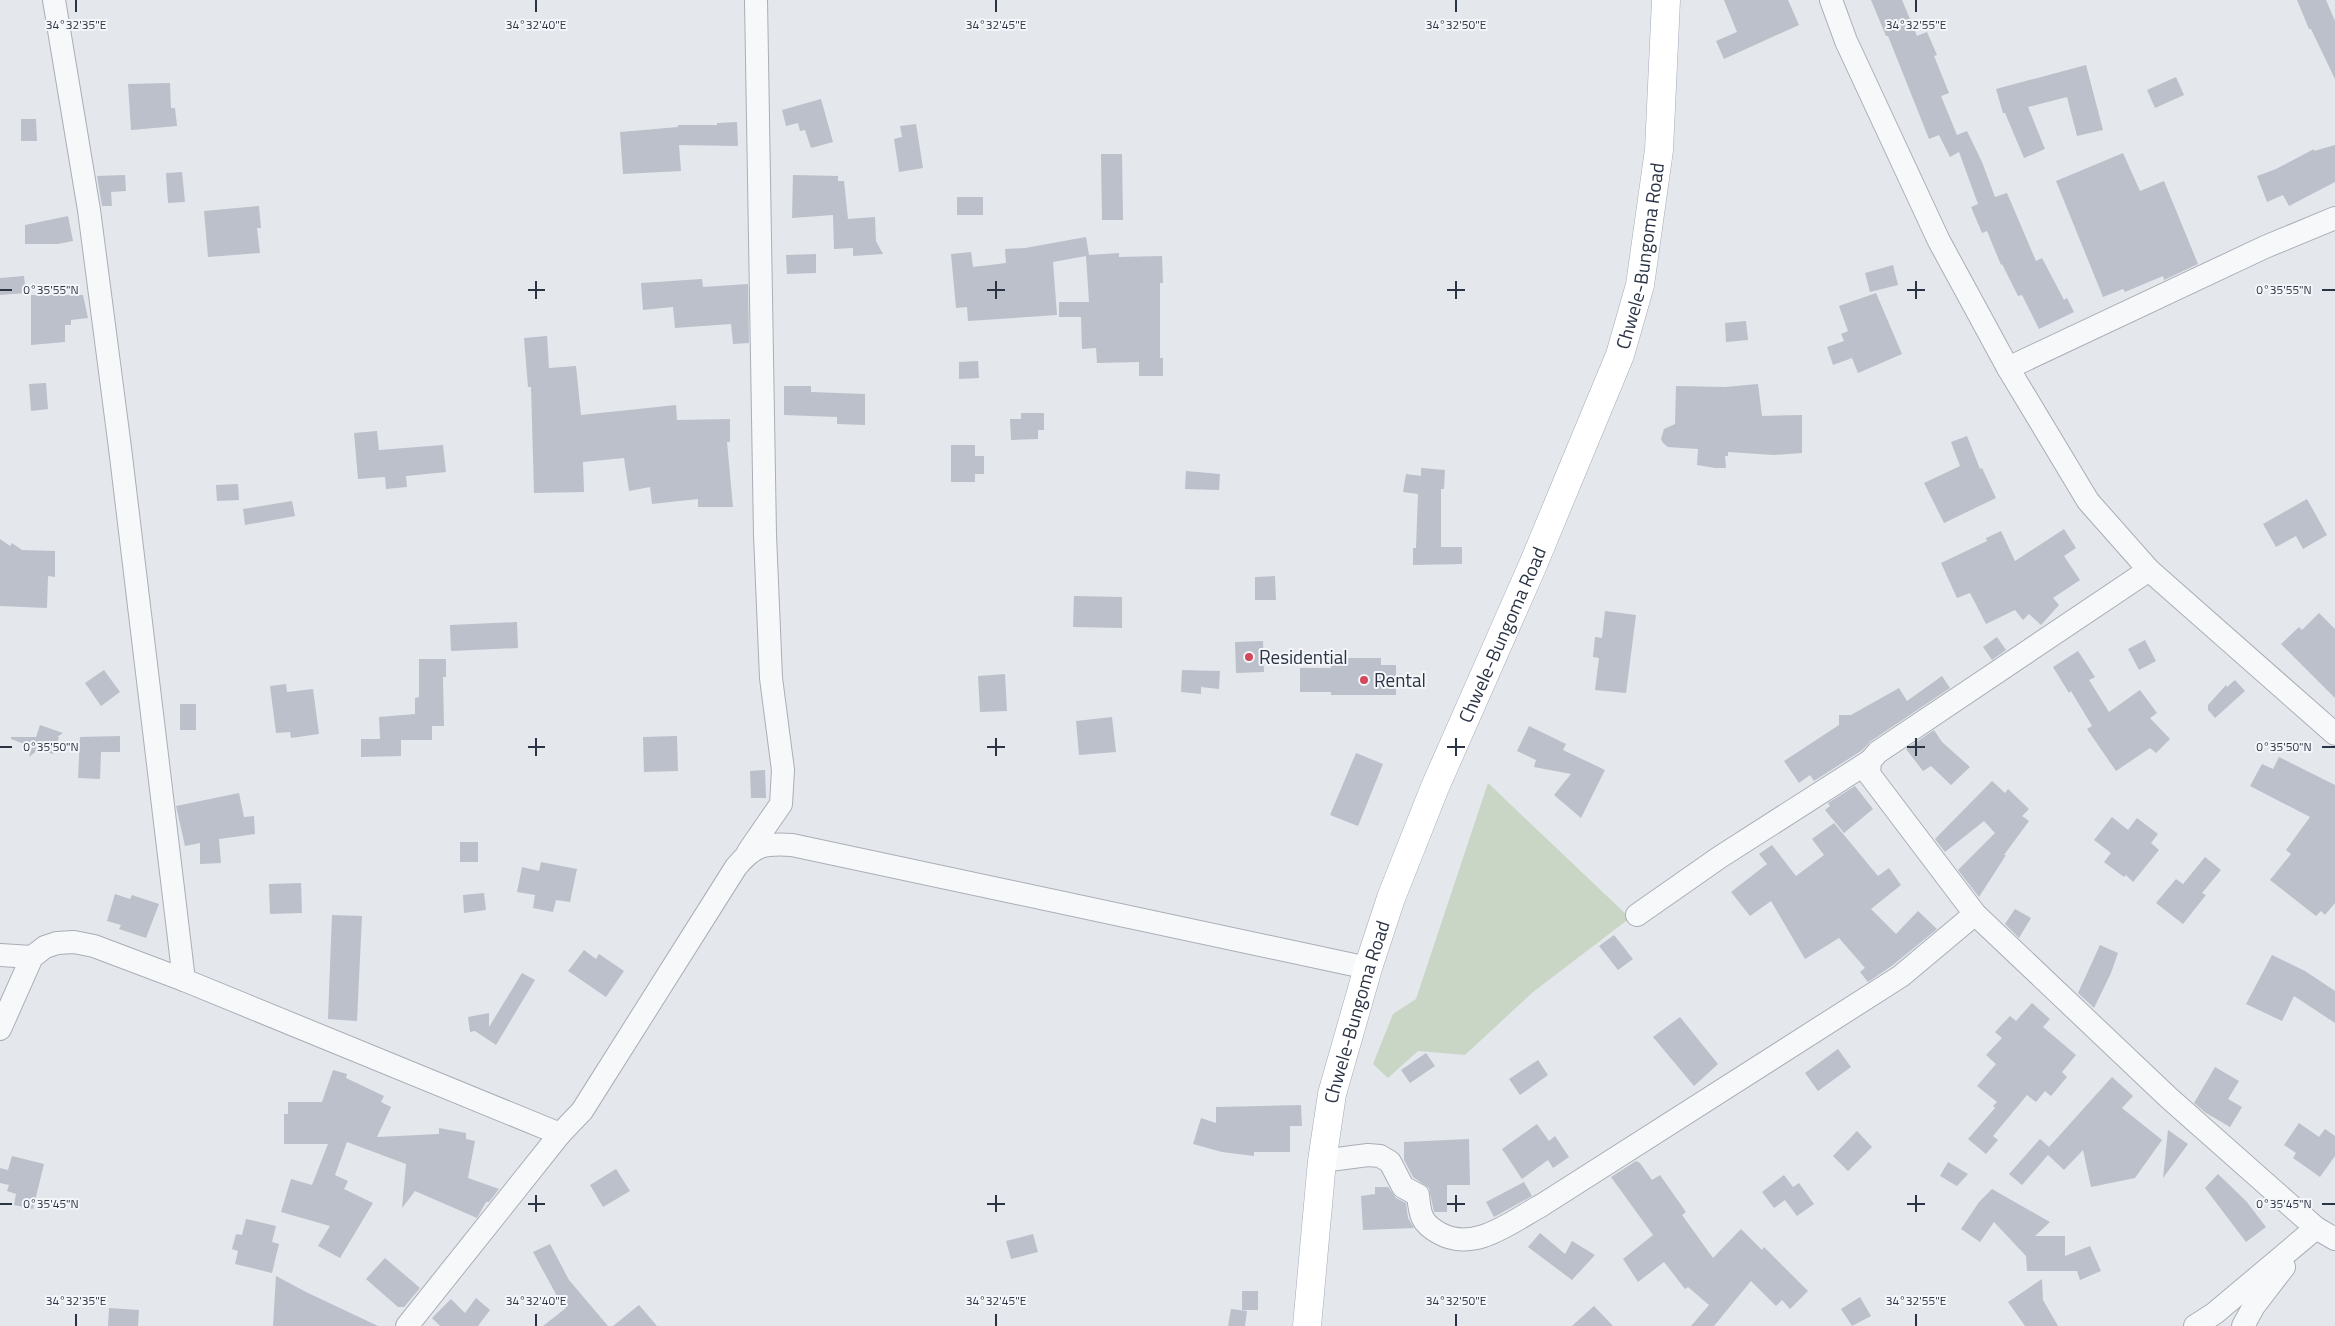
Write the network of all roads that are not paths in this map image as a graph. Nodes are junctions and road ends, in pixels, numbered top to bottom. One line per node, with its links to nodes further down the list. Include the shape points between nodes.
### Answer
1 (54, 0): 16 (street, via 88,210 115,410)
2 (756, 0): 10 (street, via 765,535 771,678 783,770 780,804)
3 (1666, 0): 15 (main road, Chwele-Bungoma Road, via 1659,150 1640,285 1620,355 1532,567 1435,787 1391,898)
4 (1831, 0): 6 (street, via 1846,41 1939,241)
5 (2335, 218): 6 (street, via 2265,247)
6 (2008, 368): 7 (street, via 2088,501)
7 (2149, 570): 8 (street); 9 (street, via 1878,752)
8 (2335, 734)
9 (1870, 761): 11 (street, via 1872,780); 12 (street, via 1720,857)
10 (748, 852): 15 (street, via 759,846 792,845); 18 (street, via 582,1111)
11 (1975, 914): 19 (street, via 1901,976 1542,1205 1489,1234 1460,1241 1426,1226 1420,1213 1418,1195 1403,1187 1390,1162 1380,1156); 20 (street, via 2169,1098)
12 (1637, 915)
13 (0, 955): 14 (street)
14 (32, 957): 16 (street, via 45,947 74,942 94,946); 17 (street)
15 (1368, 968): 19 (main road, Chwele-Bungoma Road, via 1332,1094)
16 (184, 980): 18 (street)
17 (0, 1029)
18 (560, 1134): 21 (street)
19 (1322, 1161): 22 (main road, Chwele-Bungoma Road)
20 (2326, 1233): 23 (street); 24 (street, via 2254,1306)
21 (407, 1326)
22 (1307, 1326)
23 (2195, 1326)
24 (2243, 1326)

